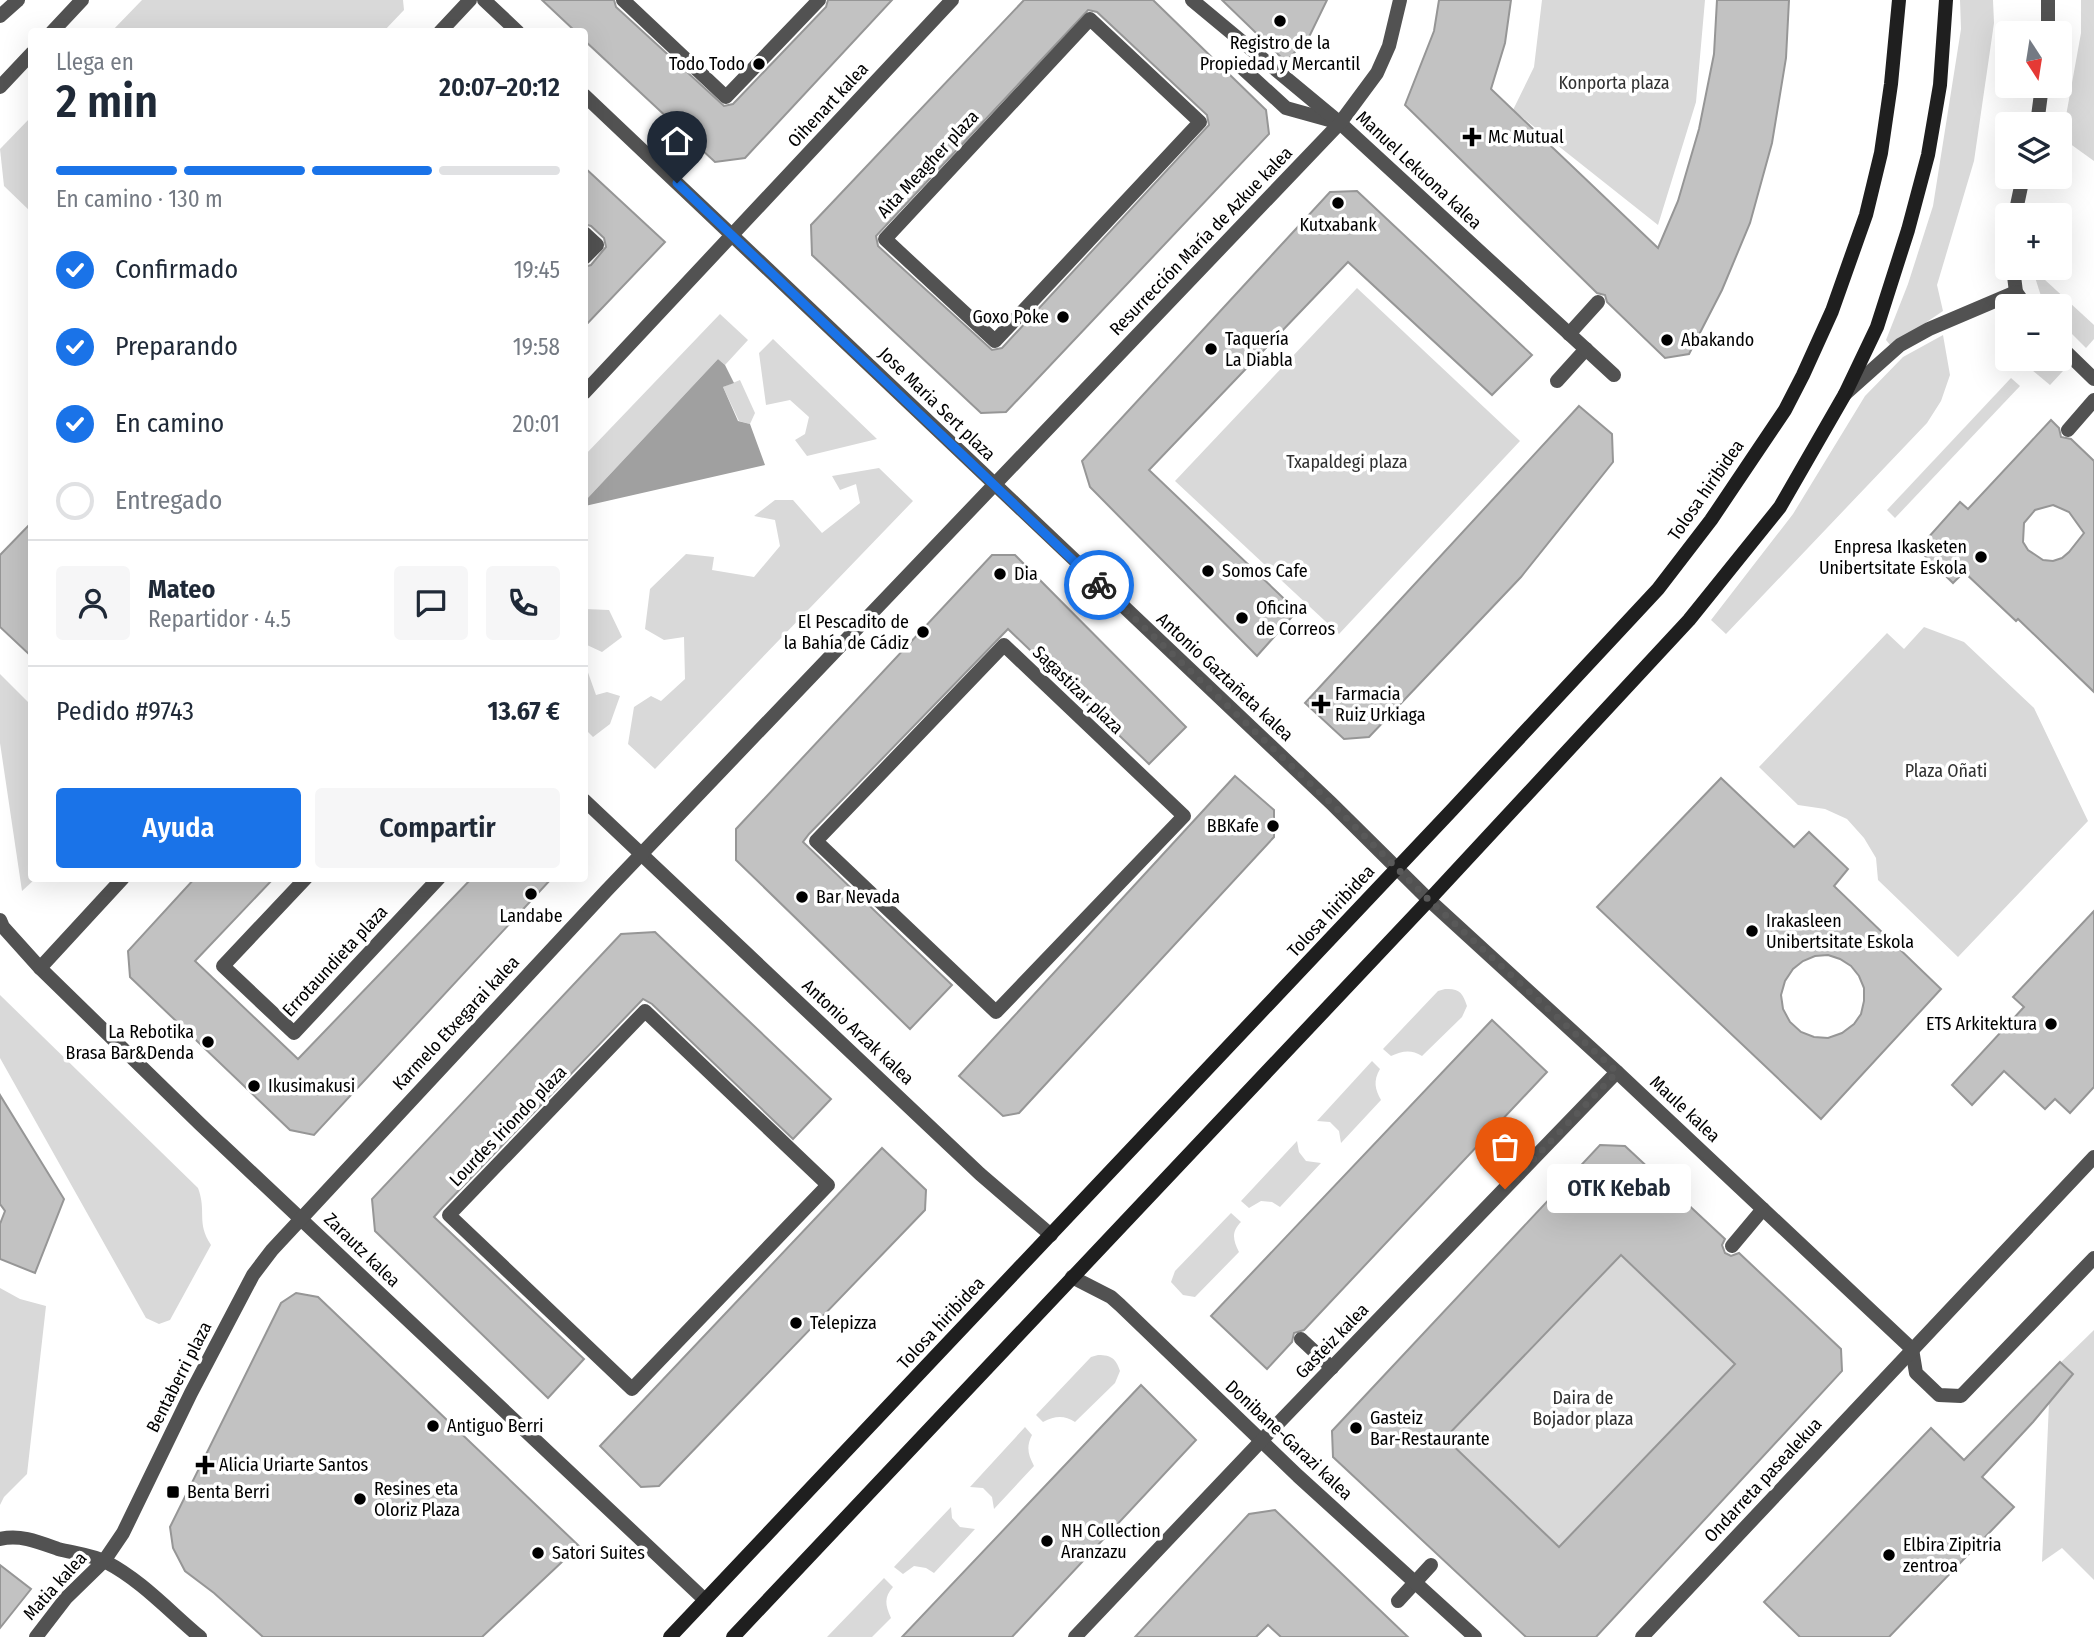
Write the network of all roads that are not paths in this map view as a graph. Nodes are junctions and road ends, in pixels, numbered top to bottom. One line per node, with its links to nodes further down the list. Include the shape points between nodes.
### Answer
1 (18, 0): 13 (street)
2 (82, 0): 15 (street)
3 (470, 0): 16 (street)
4 (484, 0): 17 (street)
5 (623, 0): 6 (street, via 726,97)
6 (818, 0)
7 (951, 0): 24 (street, Oihenart kalea)
8 (1192, 0): 23 (street, Manuel Lekuona kalea)
9 (1400, 0): 23 (street, Resurrección María de Azkue kalea, via 1377,73)
10 (1899, 0): 43 (main road, Tolosa hiribidea, via 1881,153 1866,215 1832,312 1785,410 1658,589)
11 (1946, 0): 37 (main road, via 1940,85 1925,167 1877,327)
12 (2048, 0): 14 (street)
13 (0, 16)
14 (2048, 21)
15 (56, 28)
16 (444, 28)
17 (514, 28)
18 (28, 57): 20 (street)
19 (1239, 65): 23 (street, via 1286,108)
20 (0, 87)
21 (588, 99): 24 (street, Jose Maria Sert plaza)
22 (1200, 122): 22 (street, Aita Meagher plaza, via 995,341 885,239 1090,19)
23 (1340, 123): 30 (street, Manuel Lekuona kalea); 40 (street, Resurrección María de Azkue kalea)
24 (733, 236): 36 (street); 40 (street, Jose Maria Sert plaza)
25 (588, 237): 26 (street, via 597,245)
26 (588, 254)
27 (2014, 280): 28 (street)
28 (2016, 292): 37 (street, via 1900,345)
29 (1598, 302): 30 (street)
30 (1569, 334): 31 (street, Manuel Lekuona kalea)
31 (1586, 349): 33 (street, Manuel Lekuona kalea); 35 (street)
32 (2072, 358): 34 (street)
33 (1614, 375)
34 (2094, 379)
35 (1557, 381)
36 (588, 389)
37 (1845, 394): 47 (main road, via 1780,507 1689,620)
38 (2094, 400): 39 (street)
39 (2068, 430)
40 (995, 486): 42 (street, Jose Maria Sert plaza); 43 (street, Antonio Gaztañeta kalea)
41 (588, 804): 42 (street)
42 (641, 855): 55 (street, Karmelo Etxegarai kalea); 56 (street, Antonio Arzak kalea, via 980,1174)
43 (1397, 869): 47 (street, Antonio Gaztañeta kalea); 56 (main road, Tolosa hiribidea)
44 (119, 882): 49 (street)
45 (302, 882): 46 (street, Errotaundieta plaza, via 223,966 294,1033)
46 (435, 882)
47 (1429, 900): 51 (street, Maule kalea); 59 (main road)
48 (0, 920): 49 (street, Zarautz kalea)
49 (40, 968): 55 (street, Zarautz kalea)
50 (996, 1012): 50 (street, Sagastizar plaza, via 816,841 1004,645 1184,816)
51 (1617, 1072): 54 (street, Maule kalea); 62 (street, Gasteiz kalea)
52 (2094, 1157): 61 (street, Ondarreta pasealekua)
53 (828, 1185): 53 (street, Lourdes Iriondo plaza, via 632,1390 449,1214 645,1011)
54 (1763, 1209): 57 (street); 61 (street, Maule kalea)
55 (302, 1219): 65 (street, Bentaberri plaza, via 253,1275 123,1533); 68 (street, Zarautz kalea)
56 (1051, 1235): 68 (main road, Tolosa hiribidea)
57 (1731, 1245)
58 (2094, 1258): 61 (street, via 1961,1396 1939,1395 1916,1373)
59 (1072, 1277): 63 (street, Donibane-Garazi kalea, via 1111,1297); 70 (main road)
60 (1301, 1339): 62 (street)
61 (1912, 1349): 76 (street, Ondarreta pasealekua)
62 (1332, 1368): 63 (street, Gasteiz kalea)
63 (1262, 1440): 67 (street, Donibane-Garazi kalea); 74 (street, Gasteiz kalea)
64 (0, 1539): 65 (street, via 27,1538)
65 (104, 1561): 71 (street, Matia kalea, via 66,1598); 72 (street)
66 (1431, 1565): 67 (street)
67 (1415, 1582): 69 (street); 75 (street, Donibane-Garazi kalea)
68 (705, 1600): 73 (main road, Tolosa hiribidea)
69 (1398, 1601)
70 (737, 1636)
71 (36, 1637)
72 (200, 1637)
73 (670, 1637)
74 (1075, 1637)
75 (1475, 1637)
76 (1642, 1637)

